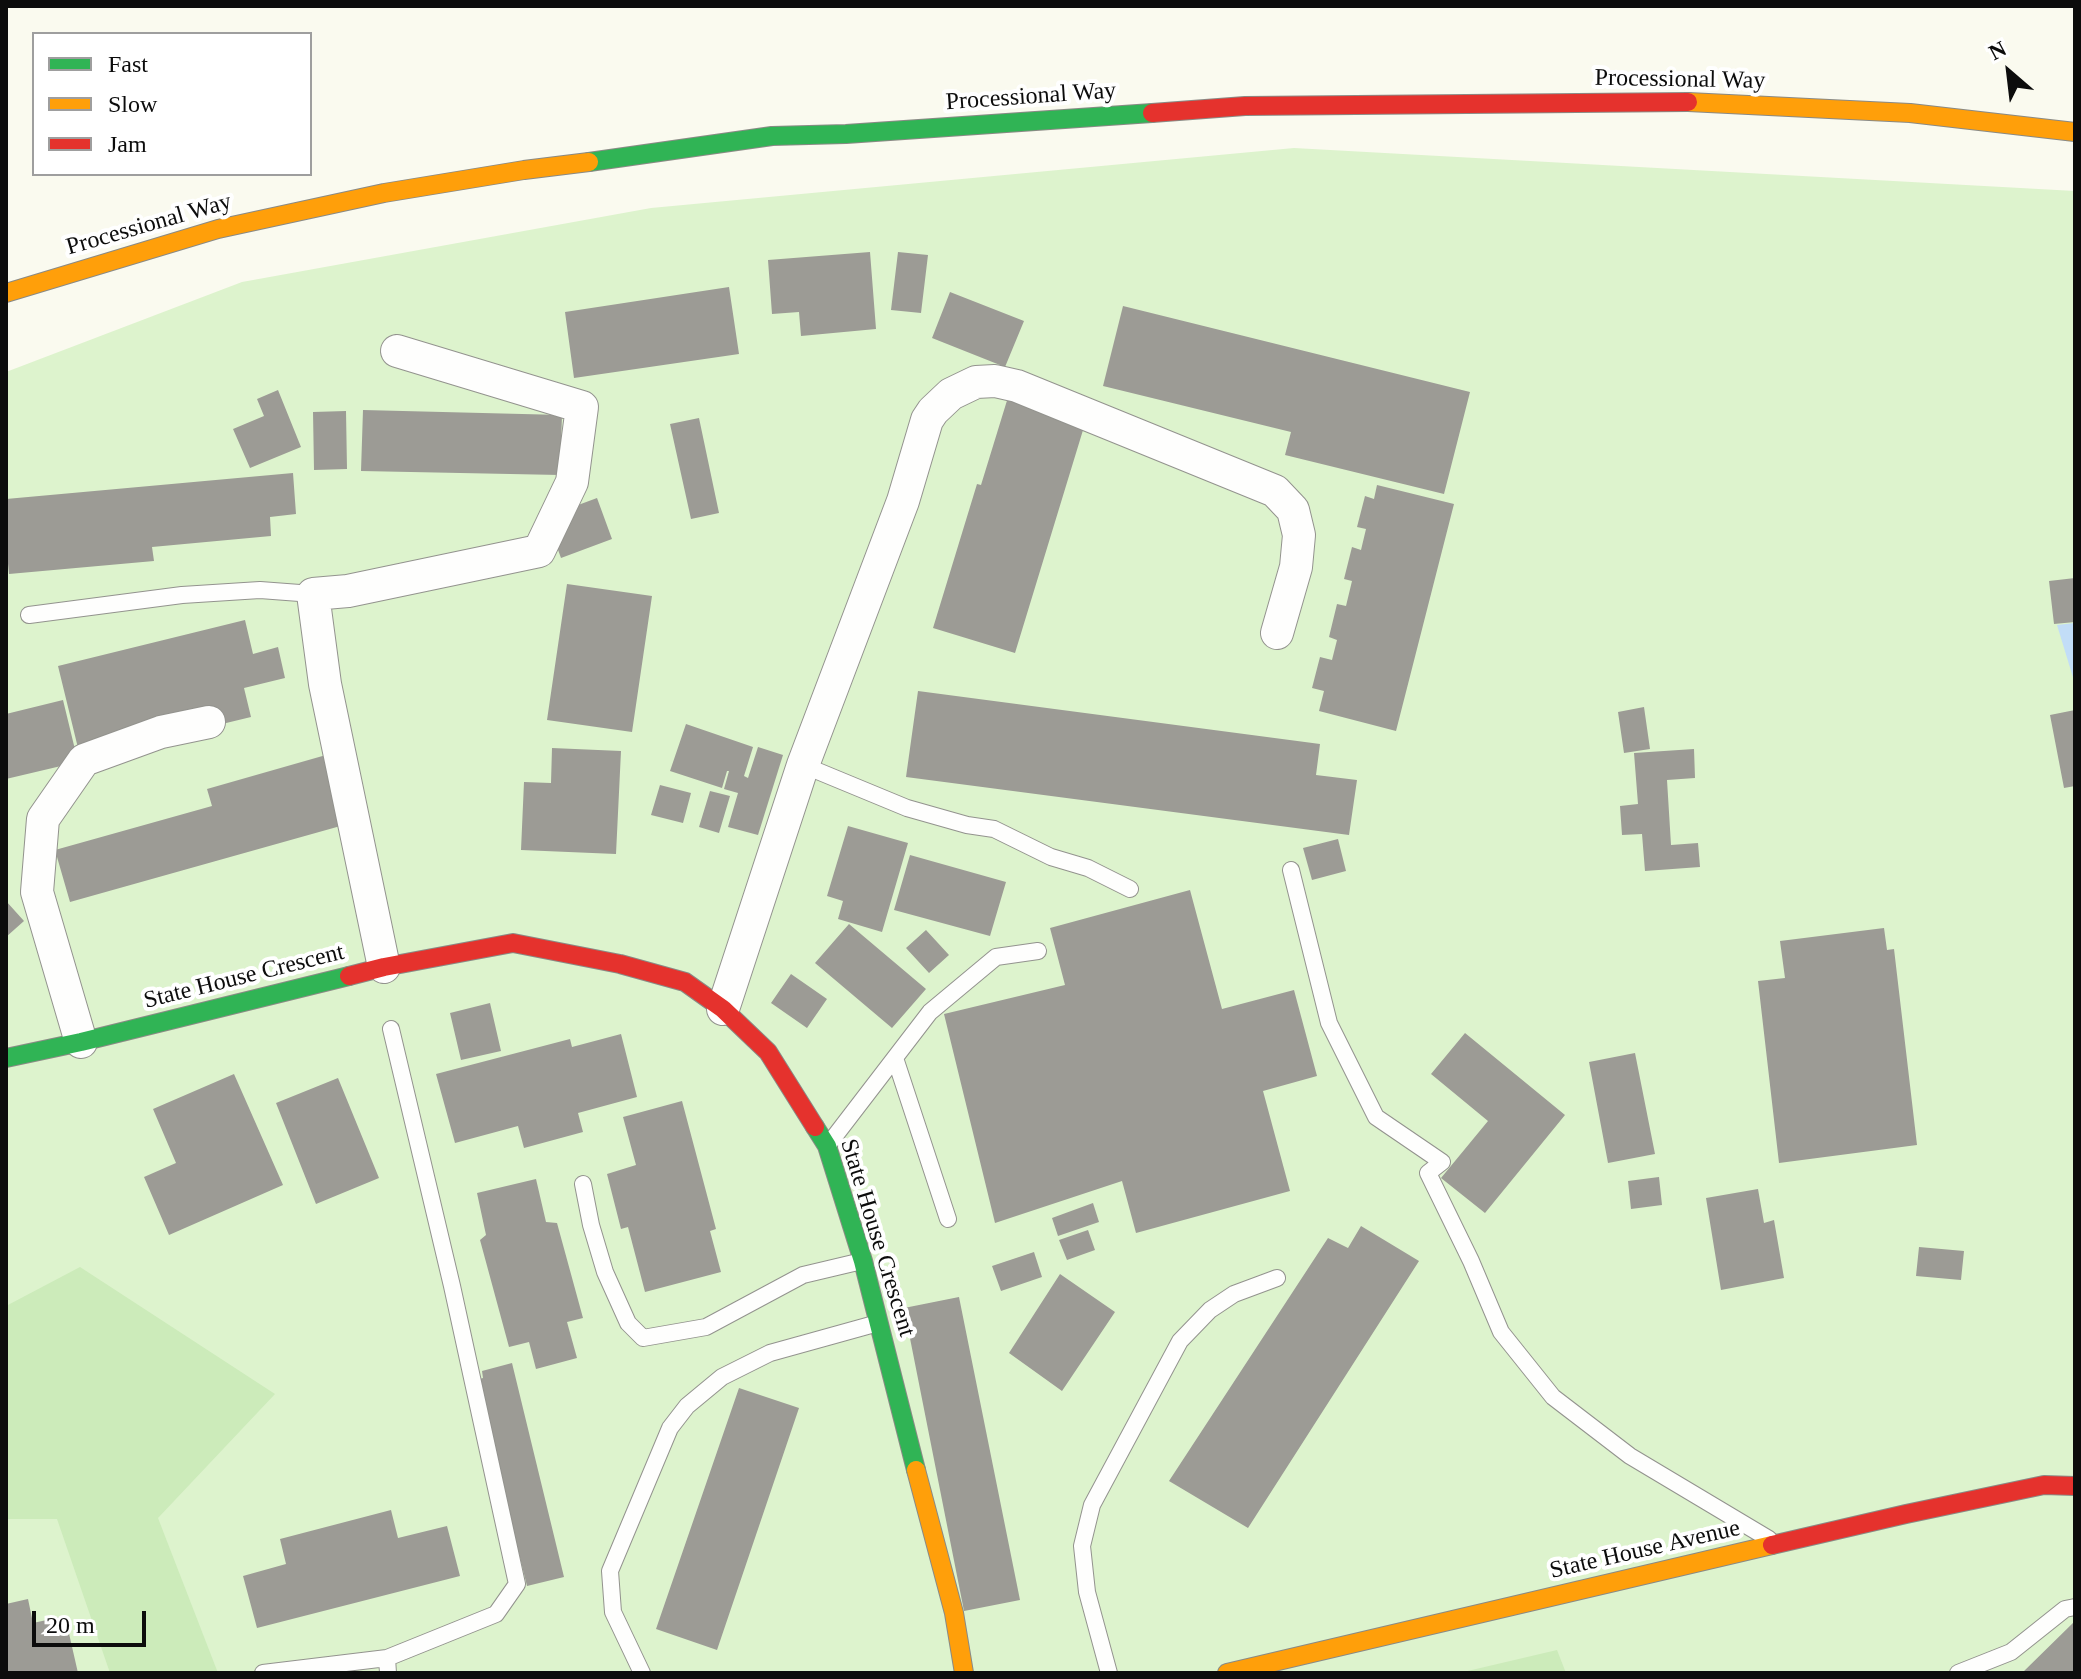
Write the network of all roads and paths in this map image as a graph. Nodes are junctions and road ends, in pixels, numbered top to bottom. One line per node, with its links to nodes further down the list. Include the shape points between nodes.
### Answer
1 (2075, 132): 2 (street, Processional Way, via 1910,113 1678,101 1245,106 772,136 384,193 218,229)
2 (6, 293)
3 (397, 351): 4 (street, via 582,407 572,482 539,551)
4 (313, 594): 5 (lane, via 260,590 182,595); 12 (street, via 325,684)
5 (29, 615)
6 (1277, 633): 8 (street, via 1296,567 1299,535 1293,510 1275,491 1017,386 976,382 951,394 927,420 903,501)
7 (209, 722): 15 (street, via 161,732 84,760 43,819 37,892)
8 (803, 765): 10 (lane, via 907,808 994,829); 13 (street)
9 (1291, 870): 27 (lane, via 1329,1023 1376,1117 1442,1162 1428,1173 1501,1332 1553,1397 1630,1456)
10 (1130, 889)
11 (1038, 951): 17 (lane, via 996,957 930,1012)
12 (384, 967): 13 (street, State House Crescent, via 513,943 685,982); 15 (street, State House Crescent)
13 (723, 1009): 18 (street, State House Crescent, via 768,1052)
14 (391, 1029): 29 (lane, via 517,1584 496,1614)
15 (81, 1042): 16 (street, State House Crescent)
16 (6, 1058)
17 (895, 1058): 18 (lane); 20 (lane)
18 (827, 1146): 21 (street, State House Crescent)
19 (583, 1184): 21 (lane, via 605,1272 628,1323 643,1338 706,1327 803,1275)
20 (948, 1219)
21 (863, 1261): 23 (street, State House Crescent)
22 (1277, 1278): 33 (lane, via 1234,1294 1180,1341 1092,1505 1082,1546 1087,1592)
23 (880, 1323): 31 (lane, via 770,1353 722,1377 670,1428 610,1571 613,1612); 32 (street, State House Crescent, via 954,1613)
24 (2065, 1469): 25 (lane)
25 (2044, 1485): 26 (street, State House Avenue); 27 (street, State House Avenue)
26 (2075, 1486)
27 (1777, 1543): 34 (street, State House Avenue)
28 (2075, 1607): 35 (lane, via 2065,1609 2011,1652)
29 (388, 1666): 30 (lane)
30 (263, 1673)
31 (642, 1673)
32 (964, 1673)
33 (1109, 1673)
34 (1227, 1673)
35 (1958, 1673)

